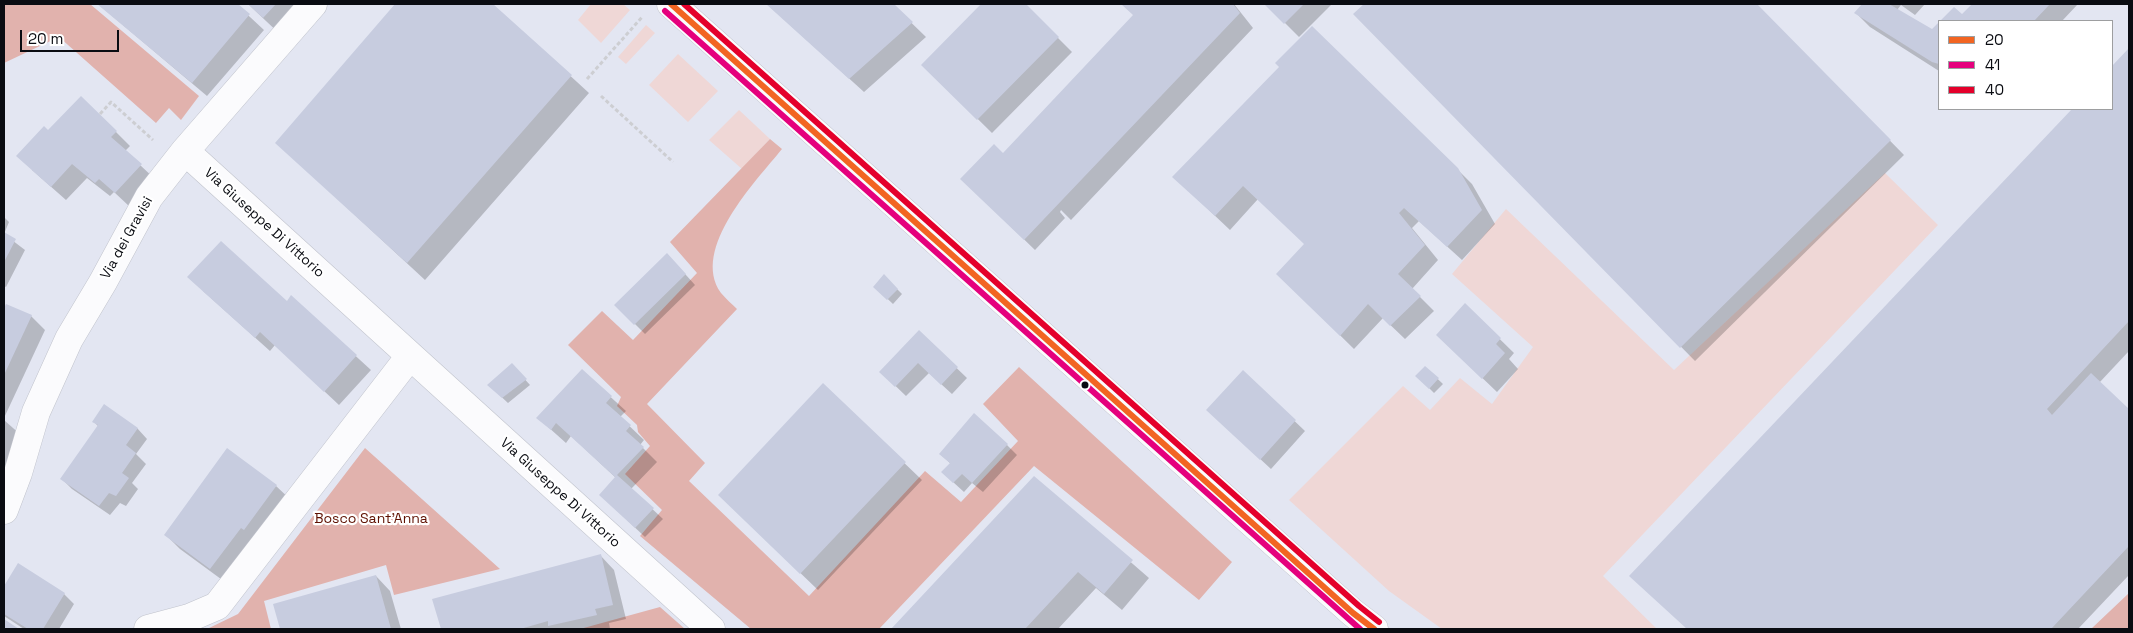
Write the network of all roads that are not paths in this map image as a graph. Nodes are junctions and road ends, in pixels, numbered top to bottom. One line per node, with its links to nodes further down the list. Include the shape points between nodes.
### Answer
1 (313, 4): 3 (street, Via dei Gravisi)
2 (671, 4): 8 (street)
3 (181, 156): 4 (street, Via Giuseppe Di Vittorio); 5 (street, Via dei Gravisi, via 150,197 69,339 36,412)
4 (410, 356): 6 (street, via 217,606 189,618); 7 (street, Via Giuseppe Di Vittorio)
5 (4, 510)
6 (148, 629)
7 (711, 629)
8 (1374, 629)

